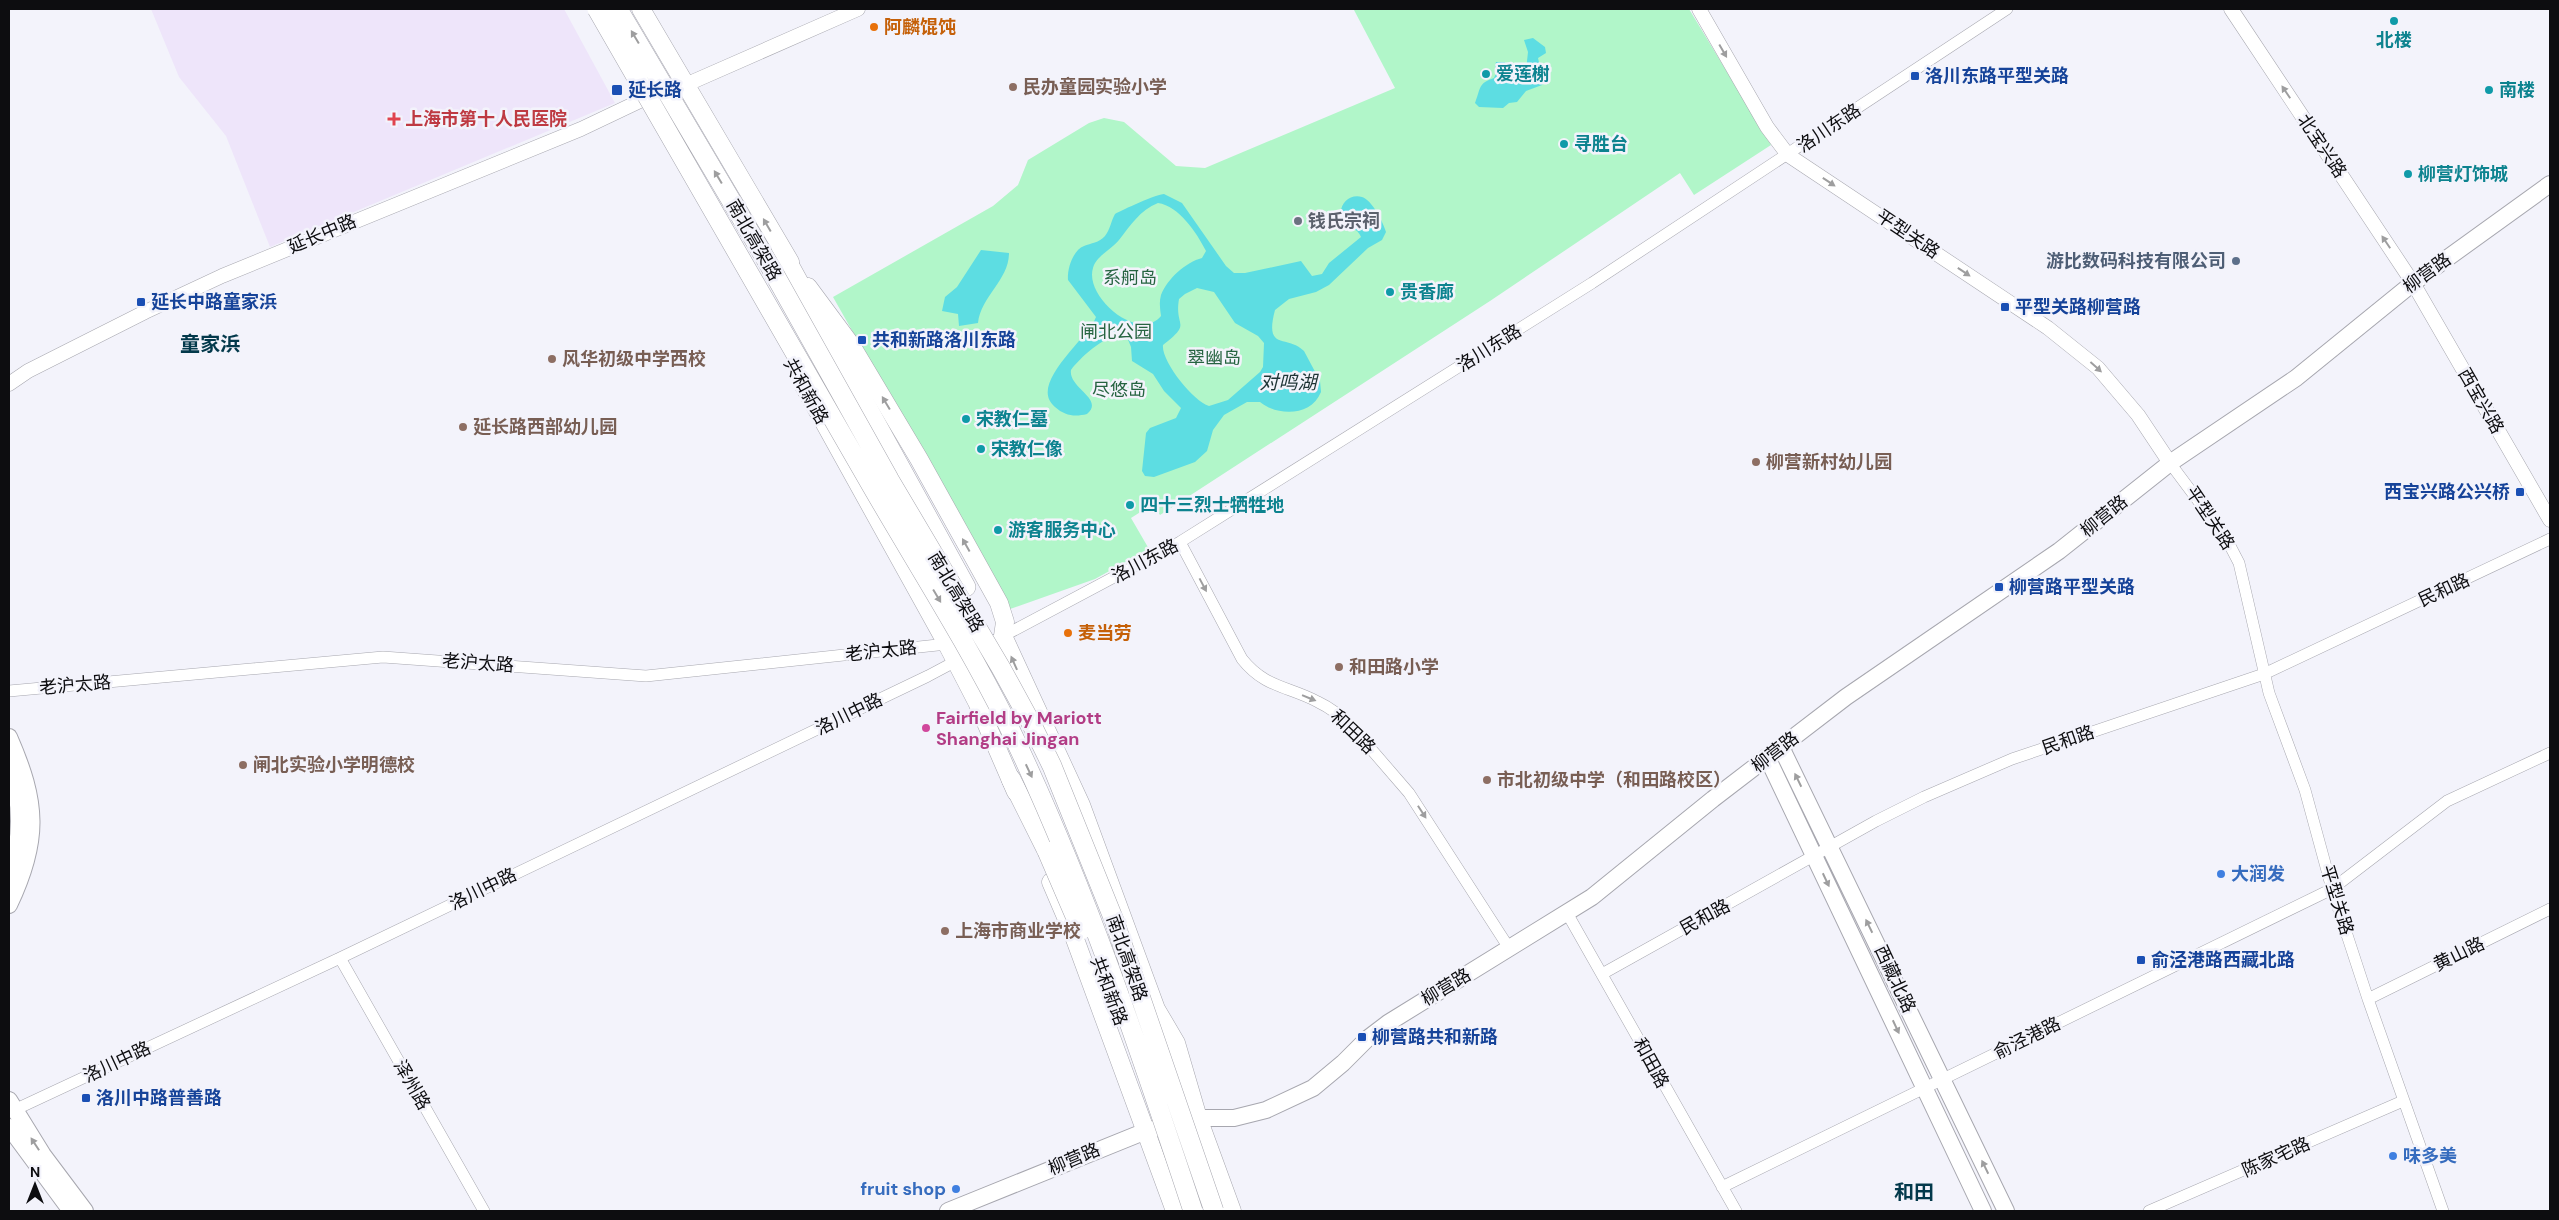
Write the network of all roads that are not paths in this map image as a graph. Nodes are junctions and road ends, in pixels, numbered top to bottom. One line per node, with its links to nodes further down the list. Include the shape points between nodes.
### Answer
1 (589, 9): 10 (main road, 共和新路)
2 (597, 9): 51 (highway, 南北高架路, one-way to 51, bridge, via 1007,724 1094,928 1148,1075)
3 (618, 9): 23 (highway, 南北高架路, one-way to 3, bridge)
4 (641, 9): 9 (main road, 共和新路)
5 (858, 9): 9 (street)
6 (1699, 9): 11 (street, 平型关路, one-way to 11, via 1767,127)
7 (2007, 9): 11 (street, 洛川东路)
8 (2231, 9): 14 (street, 北宝兴路, one-way to 8)
9 (685, 85): 10 (street); 13 (main road, 共和新路, one-way to 9)
10 (642, 100): 15 (street, 延长中路, via 581,129 222,276 28,371); 21 (main road, 共和新路)
11 (1788, 155): 16 (street, 平型关路, one-way to 16, via 2048,328 2091,362 2138,416); 19 (street, 洛川东路, via 1584,289)
12 (2550, 184): 14 (main road, 柳营路)
13 (781, 250): 20 (main road, 共和新路, one-way to 13, via 1005,622 999,602 919,459 851,345); 20 (main road, 共和新路, via 823,349 989,632); 23 (highway, bridge, via 966,587)
14 (2413, 283): 16 (main road, 柳营路, via 2296,378); 17 (street, 西宝兴路)
15 (9, 384)
16 (2170, 463): 24 (street, 平型关路, via 2226,538 2239,562); 27 (main road, 柳营路, via 2073,541 1848,696)
17 (2550, 520)
18 (2550, 539): 24 (street, 民和路)
19 (1180, 542): 20 (street, 洛川东路); 39 (street, 和田路, one-way to 39, via 1242,659 1251,670 1275,686 1324,705 1352,727 1409,793)
20 (1003, 636): 22 (street, 洛川东路); 47 (main road, 共和新路, one-way to 20, via 1081,806)
21 (947, 644): 22 (main road, 共和新路); 25 (street, 老沪太路, via 646,676 383,657)
22 (956, 661): 31 (main road, 共和新路); 40 (street, 洛川中路)
23 (1001, 668): 58 (highway, 南北高架路, bridge, via 1052,766 1096,875)
24 (2264, 674): 32 (street, 民和路, via 2000,764 1908,804); 35 (street, 平型关路, via 2280,728 2310,807)
25 (9, 691)
26 (9, 737): 36 (main road, via 28,788 32,838 27,862)
27 (1781, 747): 29 (main road, 柳营路); 32 (main road, 西藏北路, one-way to 27)
28 (2550, 753): 35 (street, 俞泾港路, via 2447,801)
29 (1767, 757): 33 (main road, 西藏北路); 38 (main road, 柳营路, via 1617,878)
30 (9, 764): 34 (main road, via 20,813 20,837)
31 (1011, 779): 49 (main road, 共和新路, via 1041,820 1066,878); 51 (highway, bridge, via 1081,930 1148,1114)
32 (1831, 847): 33 (street, 民和路); 43 (main road, 西藏北路, one-way to 32)
33 (1815, 857): 41 (street, 民和路); 44 (main road, 西藏北路, one-way to 44)
34 (9, 876)
35 (2332, 889): 42 (street, 平型关路); 43 (street, 俞泾港路)
36 (9, 905)
37 (2550, 909): 42 (street, 黄山路)
38 (1567, 913): 39 (main road, 柳营路); 41 (street, 和田路)
39 (1510, 948): 47 (main road, 柳营路, via 1388,1022 1313,1088 1266,1110 1234,1118)
40 (340, 958): 46 (street, 洛川中路); 55 (street, 泽州路)
41 (1602, 974): 50 (street, 和田路)
42 (2368, 999): 45 (street, 平型关路)
43 (1942, 1079): 44 (street, 俞泾港路); 63 (main road, 西藏北路, one-way to 43)
44 (1924, 1087): 50 (street, 俞泾港路); 62 (main road, 西藏北路)
45 (2403, 1101): 52 (street, 陈家宅路); 65 (street, 平型关路)
46 (10, 1108): 54 (main road, one-way to 46)
47 (1194, 1119): 49 (main road, 柳营路); 59 (main road, 共和新路); 60 (main road, 共和新路)
48 (9, 1127): 53 (main road)
49 (1152, 1129): 51 (main road, 共和新路); 56 (main road, 柳营路); 57 (main road, 共和新路)
50 (1722, 1187): 61 (street, 和田路)
51 (1190, 1207)
52 (2165, 1208): 64 (street, 陈家宅路)
53 (71, 1211)
54 (85, 1211)
55 (484, 1211)
56 (948, 1211)
57 (1175, 1211)
58 (1214, 1211)
59 (1221, 1211)
60 (1232, 1211)
61 (1736, 1211)
62 (1983, 1211)
63 (2006, 1211)
64 (2149, 1211)
65 (2443, 1211)

